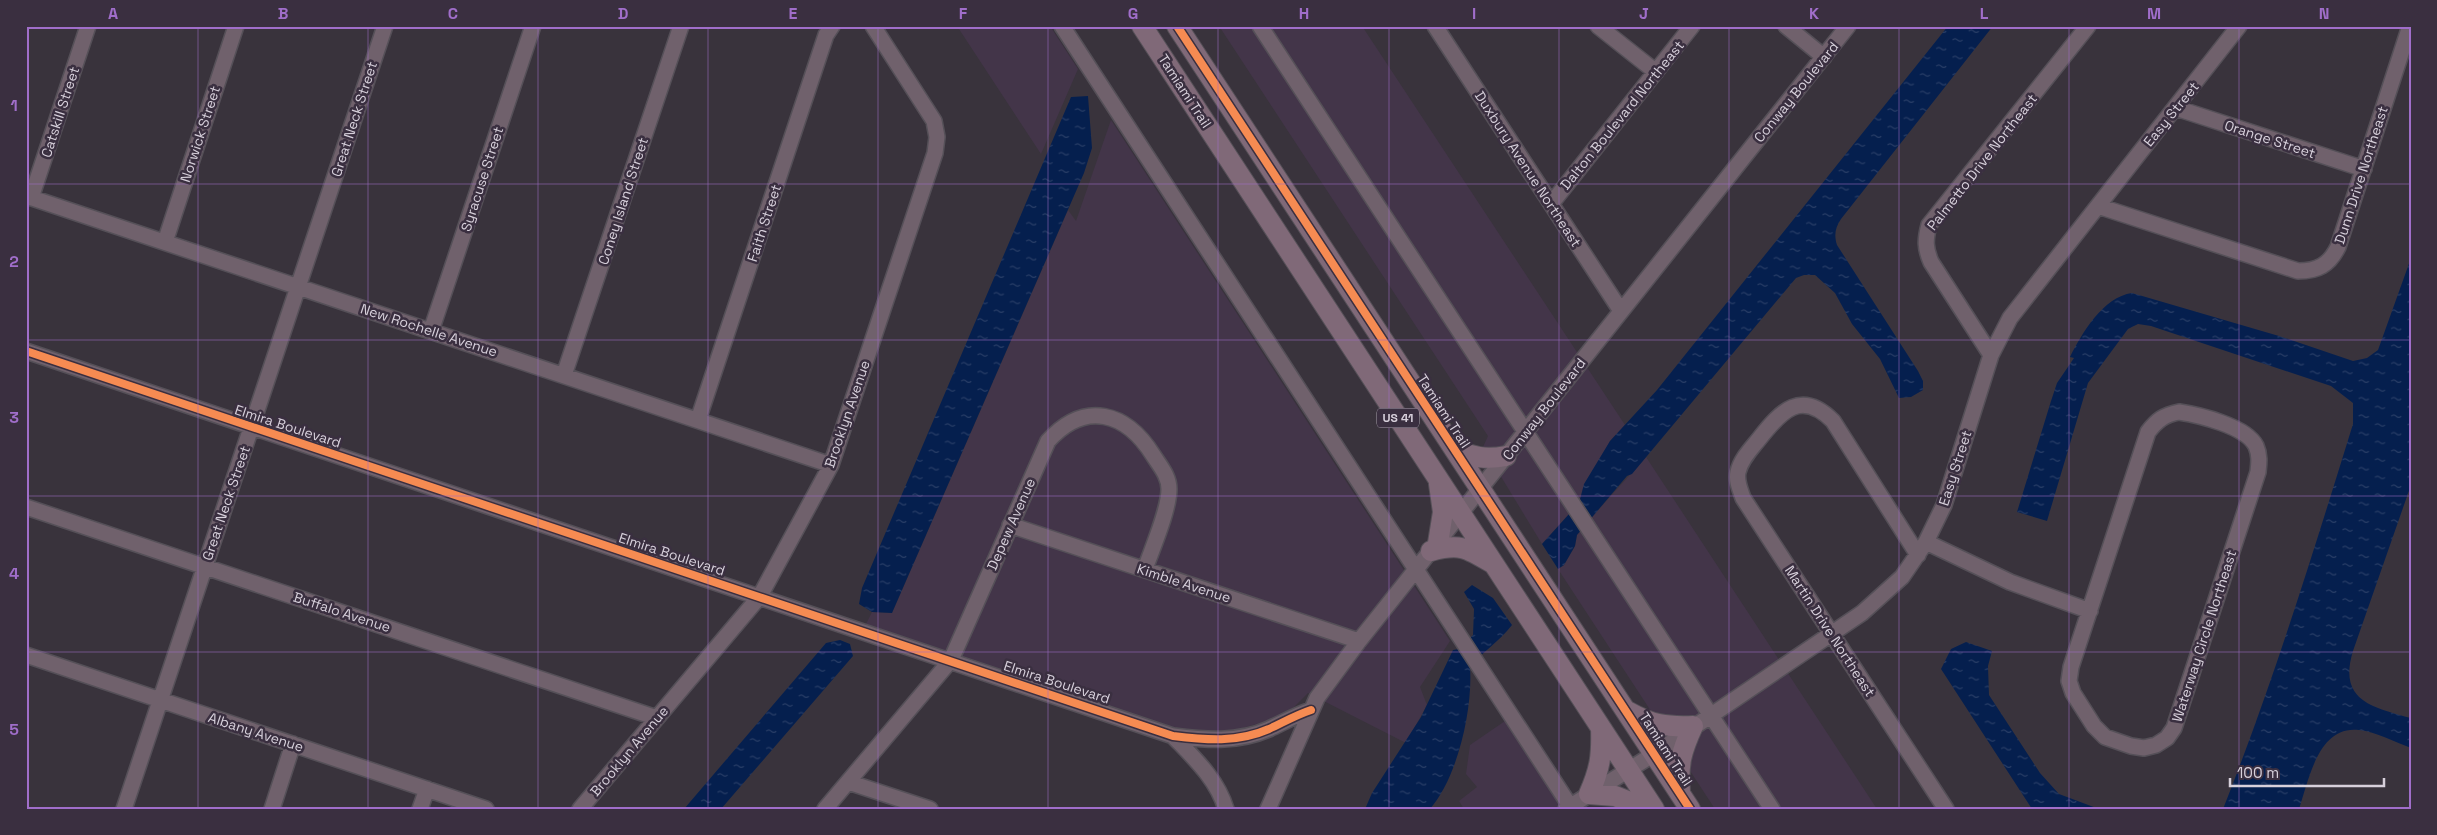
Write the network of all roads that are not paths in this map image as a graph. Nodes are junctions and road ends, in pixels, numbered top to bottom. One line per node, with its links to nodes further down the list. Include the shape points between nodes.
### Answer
1 (88, 26): 24 (street, Catskill Street)
2 (236, 26): 27 (street, Norwick Street)
3 (385, 26): 28 (street, Great Neck Street)
4 (533, 26): 30 (street, Syracuse Street)
5 (681, 26): 33 (street, Coney Island Street)
6 (832, 26): 34 (street, Faith Street, via 826,35)
7 (873, 26): 39 (street, Brooklyn Avenue, via 934,121 937,137 935,153)
8 (1062, 26): 50 (street)
9 (1142, 26): 40 (main road, Tamiami Trail / US 41)
10 (1178, 26): 37 (main road, Tamiami Trail / US 41)
11 (1260, 26): 36 (street)
12 (1435, 26): 25 (street, Duxbury Avenue Northeast)
13 (1598, 26): 21 (street)
14 (1692, 26): 21 (street, Dalton Boulevard Northeast)
15 (1786, 26): 20 (street)
16 (1848, 26): 20 (street, Conway Boulevard)
17 (2088, 26): 32 (street, Palmetto Drive Northeast, via 1930,225 1925,237 1930,262)
18 (2239, 26): 22 (street, Easy Street)
19 (2410, 26): 23 (street, Dunn Drive Northeast)
20 (1824, 57): 29 (street, Conway Boulevard)
21 (1656, 72): 25 (street, Dalton Boulevard Northeast)
22 (2176, 108): 23 (street, Orange Street); 26 (street, Easy Street)
23 (2364, 169): 26 (street, Dunn Drive Northeast, via 2338,247 2323,267 2311,271 2298,271)
24 (29, 197): 27 (street, New Rochelle Avenue)
25 (1551, 204): 29 (street, Duxbury Avenue Northeast)
26 (2098, 206): 32 (street, Easy Street, via 2017,307)
27 (164, 242): 28 (street, New Rochelle Avenue)
28 (298, 286): 30 (street, New Rochelle Avenue); 35 (street, Great Neck Street)
29 (1621, 311): 36 (street, Conway Boulevard)
30 (431, 331): 33 (street, New Rochelle Avenue)
31 (26, 352): 35 (street, Elmira Boulevard)
32 (1991, 355): 46 (street, Easy Street, via 1944,505)
33 (564, 376): 34 (street, New Rochelle Avenue)
34 (698, 420): 39 (street, New Rochelle Avenue)
35 (251, 427): 48 (street, Great Neck Street); 51 (street, Elmira Boulevard)
36 (1526, 432): 38 (street, Conway Boulevard); 60 (street)
37 (1454, 449): 38 (main road, via 1488,460); 41 (main road, Tamiami Trail / US 41)
38 (1506, 456): 41 (street, Conway Boulevard)
39 (831, 465): 51 (street, Brooklyn Avenue)
40 (1438, 479): 43 (main road, Tamiami Trail / US 41); 45 (main road, via 1443,512)
41 (1480, 490): 43 (street, Conway Boulevard); 59 (main road, Tamiami Trail / US 41)
42 (26, 507): 48 (street, Buffalo Avenue)
43 (1462, 514): 45 (street, Conway Boulevard); 47 (main road, Tamiami Trail / US 41)
44 (1010, 524): 49 (street, Kimble Avenue); 49 (street, Depew Avenue, via 1048,440 1059,429 1088,416 1105,416 1120,421 1145,442 1166,476 1169,488 1168,501); 56 (street, Depew Avenue)
45 (1434, 547): 47 (main road, via 1460,547); 50 (street, Conway Boulevard)
46 (1922, 549): 52 (street); 53 (street, Easy Street, via 1902,577 1872,606); 53 (street, Martin Drive Northeast, via 1833,421 1822,410 1810,405 1797,405 1776,418 1742,461 1738,486)
47 (1494, 564): 62 (main road, Tamiami Trail / US 41)
48 (204, 566): 57 (street, Great Neck Street); 61 (street, Buffalo Avenue)
49 (1145, 569): 54 (street, Kimble Avenue)
50 (1416, 569): 54 (street, Conway Boulevard); 72 (street)
51 (760, 596): 56 (street, Elmira Boulevard); 61 (street, Brooklyn Avenue)
52 (2090, 611): 52 (street, Waterway Circle Northeast, via 2071,667 2073,693 2105,737 2131,746 2144,748 2156,745 2174,728 2258,472 2259,456 2247,434 2179,412 2156,422 2148,432)
53 (1832, 634): 60 (street, Easy Street); 85 (street, Martin Drive Northeast)
54 (1359, 641): 58 (street, Conway Boulevard, via 1316,698)
55 (26, 656): 57 (street, Albany Avenue)
56 (951, 660): 64 (street, Elmira Boulevard); 68 (street, Depew Avenue)
57 (160, 700): 65 (street, Albany Avenue); 73 (street, Great Neck Street)
58 (1311, 710): 64 (street, Elmira Boulevard, via 1241,738 1213,741); 81 (street, Conway Boulevard)
59 (1625, 710): 63 (main road, via 1665,727); 66 (main road, Tamiami Trail / US 41)
60 (1710, 714): 63 (street, Easy Street); 84 (street)
61 (657, 718): 77 (street, Brooklyn Avenue)
62 (1600, 726): 67 (main road, Tamiami Trail / US 41); 70 (main road, via 1602,754 1599,772)
63 (1693, 726): 66 (street, Easy Street); 71 (main road, via 1678,766)
64 (1173, 736): 80 (street, Elmira Boulevard, via 1205,770)
65 (293, 744): 69 (street, Albany Avenue); 74 (street)
66 (1654, 754): 67 (street, Easy Street); 71 (main road, Tamiami Trail / US 41)
67 (1629, 770): 70 (street, Easy Street); 83 (main road, Tamiami Trail / US 41)
68 (848, 782): 78 (street, Depew Avenue); 79 (street)
69 (426, 789): 75 (street); 76 (street, Albany Avenue)
70 (1589, 794): 72 (street, Easy Street); 82 (main road, via 1615,796)
71 (1685, 802)
72 (1570, 808)
73 (124, 809)
74 (272, 809)
75 (420, 809)
76 (486, 809)
77 (580, 809)
78 (825, 809)
79 (930, 809)
80 (1226, 809)
81 (1268, 809)
82 (1647, 809)
83 (1654, 809)
84 (1772, 809)
85 (1946, 809)

